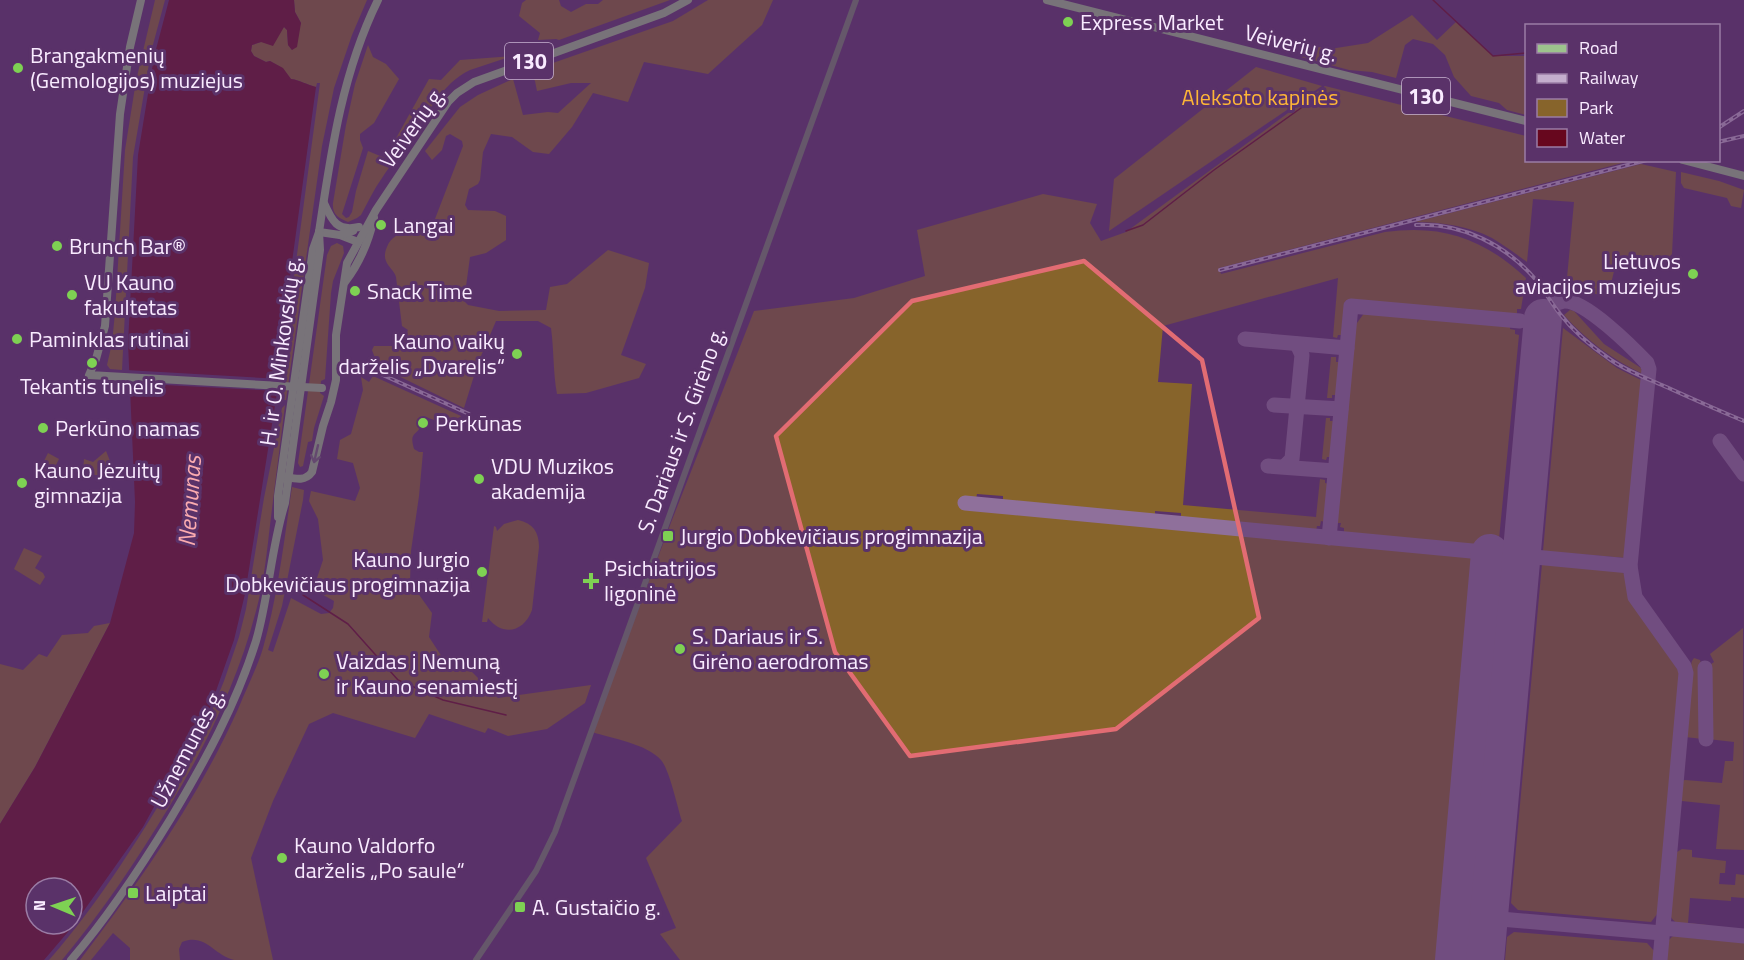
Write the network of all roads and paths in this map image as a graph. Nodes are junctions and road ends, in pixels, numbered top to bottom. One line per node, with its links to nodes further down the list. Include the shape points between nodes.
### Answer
1 (141, 0): 17 (main road, bridge, via 120,114 105,326 89,375)
2 (378, 0): 9 (main road, H. ir O. Minkovskių g., via 345,88)
3 (688, 0): 10 (main road, Veiverių g. / 130, via 664,13 465,87 438,114)
4 (856, 0): 22 (street, S. Dariaus ir S. Girėno g., via 555,832 536,871)
5 (1047, 0): 6 (main road, Veiverių g. / 130)
6 (1525, 120)
7 (1691, 162): 8 (main road)
8 (1744, 176)
9 (323, 201): 11 (main road, via 335,223 345,228); 13 (main road, H. ir O. Minkovskių g.)
10 (376, 210): 11 (main road); 12 (main road, Veiverių g. / 130); 15 (main road, Veiverių g. / 130)
11 (359, 226): 14 (main road)
12 (371, 230): 15 (main road); 16 (main road, Veiverių g. / 130)
13 (319, 232): 14 (main road); 18 (main road, H. ir O. Minkovskių g., via 320,250); 19 (main road, H. ir O. Minkovskių g., via 313,249)
14 (340, 235): 15 (main road)
15 (358, 242): 16 (main road, Veiverių g. / 130, via 347,263)
16 (345, 282): 17 (main road, Veiverių g. / 130, via 336,335)
17 (334, 388): 20 (main road, Veiverių g., one-way to 20, via 312,472)
18 (291, 460): 19 (main road, H. ir O. Minkovskių g.); 20 (main road, via 295,472)
19 (285, 477): 20 (main road); 21 (main road, Užnemunės g., via 285,503 256,640 222,729 155,845)
20 (304, 479)
21 (71, 960)
22 (476, 960)

